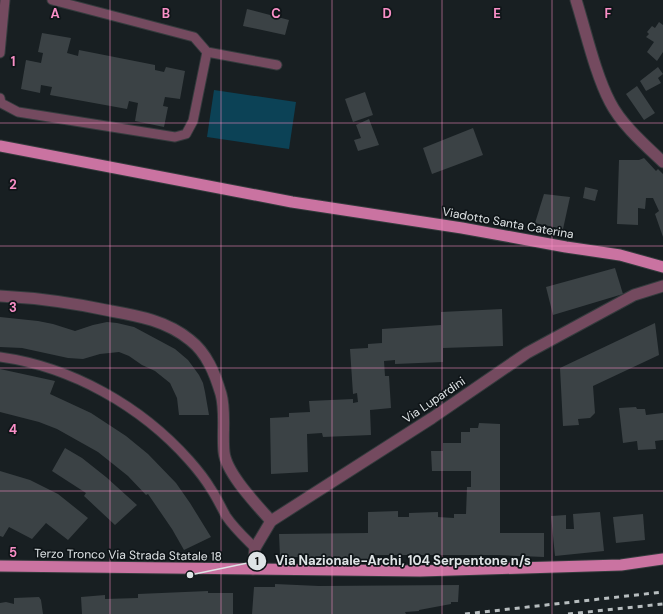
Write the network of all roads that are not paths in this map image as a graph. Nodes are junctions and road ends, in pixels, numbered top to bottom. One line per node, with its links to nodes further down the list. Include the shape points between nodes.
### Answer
1 (5, 0): 5 (lane)
2 (52, 0): 4 (lane, via 194,36)
3 (576, 0): 9 (street, via 601,80 611,103 636,135)
4 (207, 52): 6 (lane); 7 (lane, via 193,120 186,134 175,137 18,112 1,103)
5 (0, 53)
6 (277, 65)
7 (0, 98)
8 (0, 146): 10 (main road, Viadotto Santa Caterina, via 292,202 620,255)
9 (663, 162)
10 (663, 267)
11 (663, 286): 14 (street, Via Lupardini, via 634,295 527,353 432,418)
12 (0, 296): 14 (street, via 75,303 151,319 169,326 190,340 203,353 212,369 221,396 226,462 236,479)
13 (0, 357): 15 (lane, via 36,364 98,389 156,427 189,460 212,490 236,529)
14 (272, 521): 15 (street, Via Lupardini)
15 (255, 548): 18 (street, Via Lupardini)
16 (663, 559): 18 (main road, Terzo Tronco Via Strada Statale 18, via 621,565 420,572)
17 (0, 566): 18 (main road, Terzo Tronco Via Strada Statale 18)
18 (253, 569)

